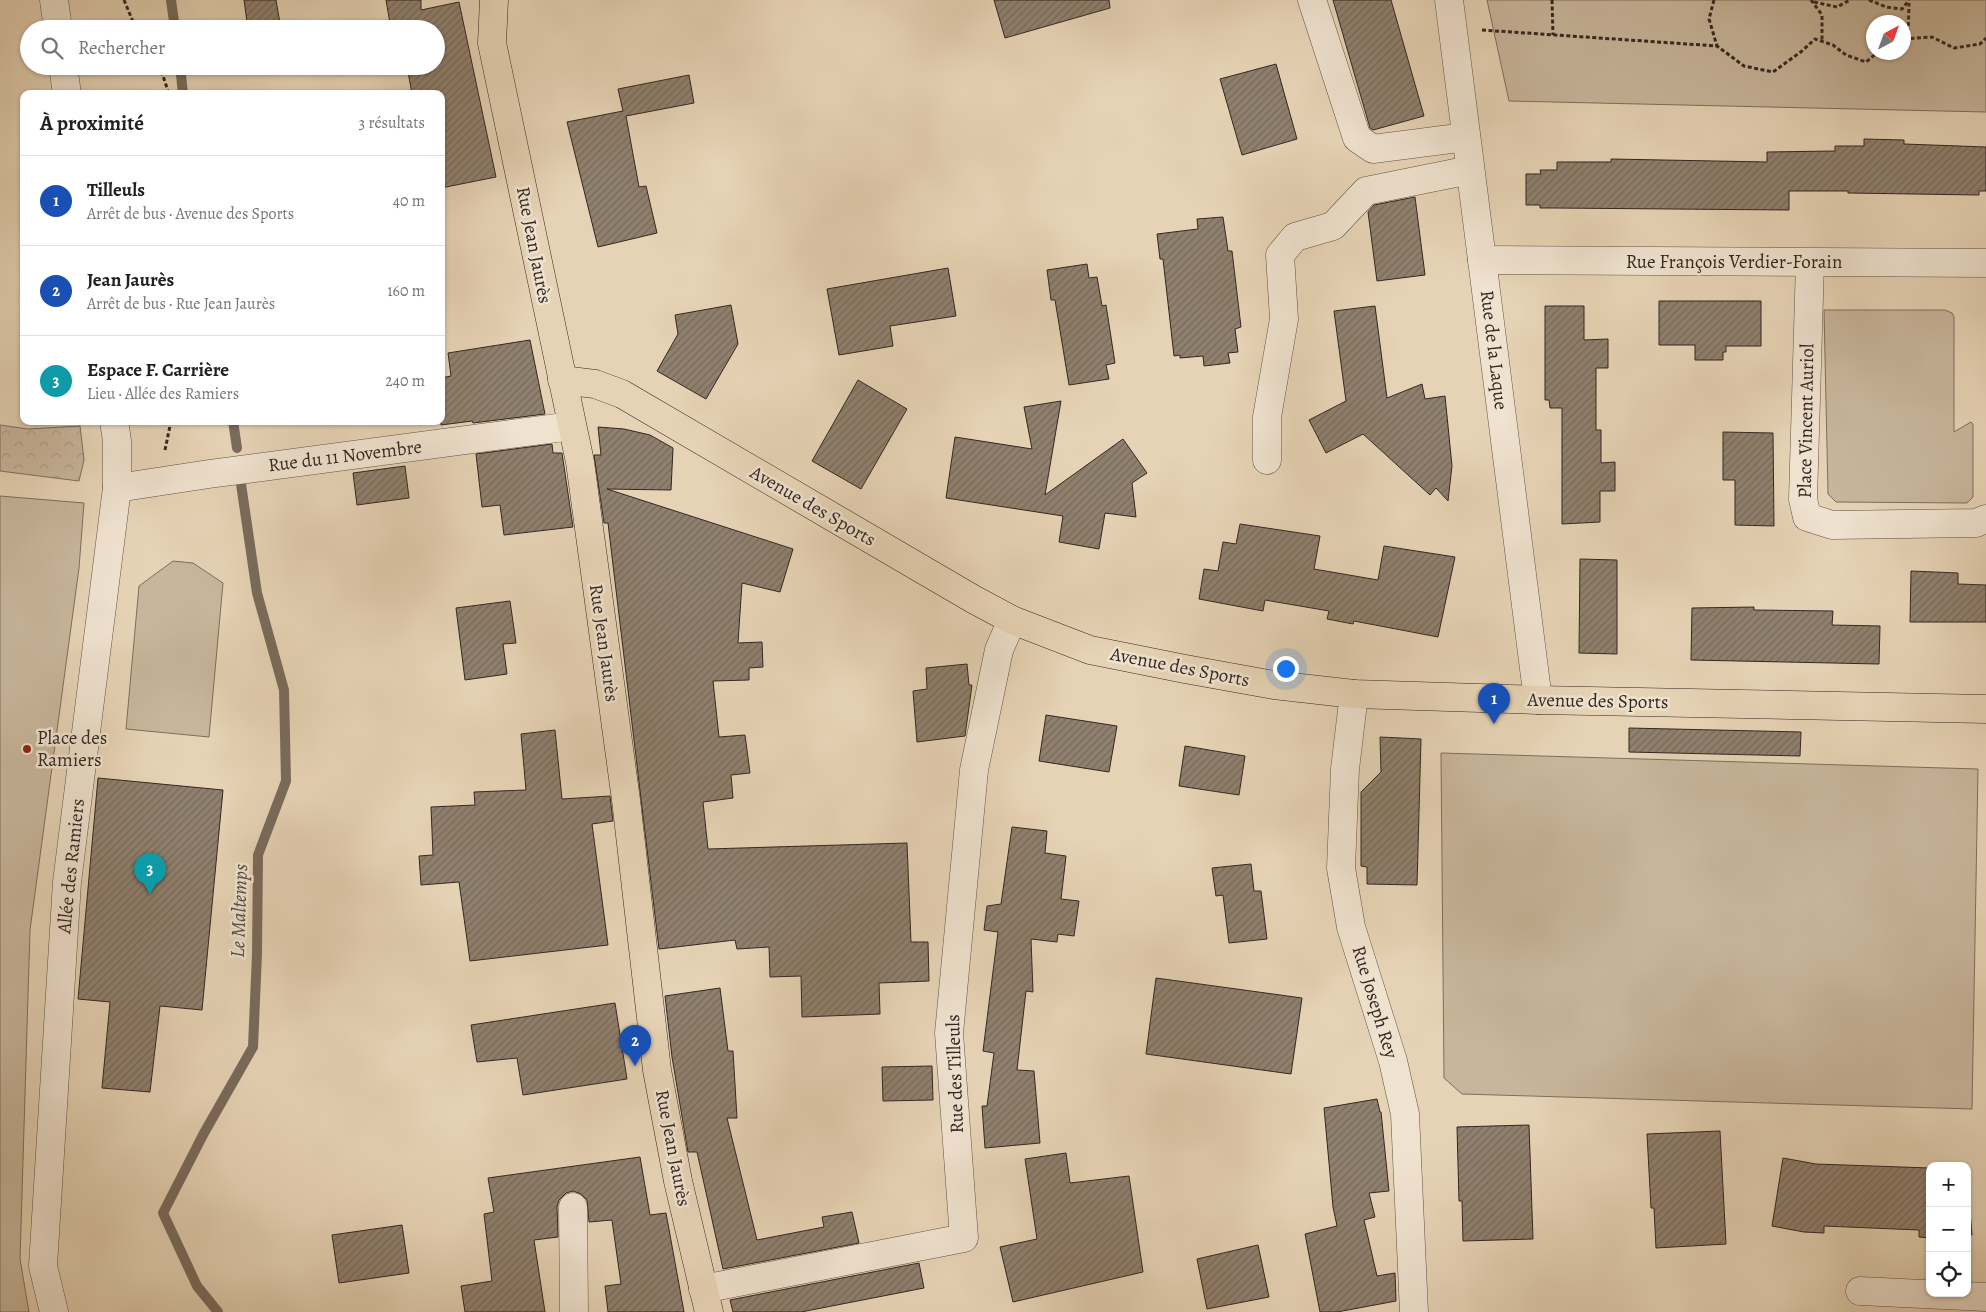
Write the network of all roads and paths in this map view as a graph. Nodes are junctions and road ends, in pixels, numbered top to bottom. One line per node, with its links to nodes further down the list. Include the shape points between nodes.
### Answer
1 (54, 0): 13 (street)
2 (124, 0): 14 (path)
3 (494, 0): 31 (main road, Rue Jean Jaurès, via 492,43)
4 (1312, 0): 26 (street, via 1357,138 1372,149)
5 (1449, 0): 26 (street, Rue de la Laque)
6 (1552, 0): 16 (path)
7 (1714, 0): 20 (path, via 1709,19)
8 (1850, 0): 10 (path, via 1837,7)
9 (1869, 0): 11 (path, via 1902,9)
10 (1812, 1): 19 (path, via 1822,15)
11 (1909, 1): 12 (path)
12 (1908, 15)
13 (57, 20)
14 (132, 20)
15 (1478, 22): 16 (path, via 1479,30)
16 (1553, 35): 20 (path)
17 (1986, 38): 18 (path, via 1980,44 1954,48 1932,37)
18 (1911, 39)
19 (1822, 41): 20 (path, via 1815,39 1773,72 1744,66); 21 (path, via 1846,55)
20 (1717, 46)
21 (1868, 60)
22 (64, 75): 24 (street)
23 (162, 75): 25 (path)
24 (66, 90)
25 (168, 90)
26 (1466, 137): 27 (street, Rue de la Laque)
27 (1470, 170): 28 (street, Rue de la Laque); 34 (street, via 1366,191 1333,226 1295,237 1280,255 1284,319 1267,417)
28 (1482, 260): 29 (street, Rue François Verdier-Forain); 39 (street, Rue de la Laque)
29 (1810, 263): 30 (street, Rue François Verdier-Forain); 36 (street, Place Vincent Auriol, via 1803,499 1807,517 1832,525 1976,523)
30 (1986, 263)
31 (562, 380): 33 (main road, Rue Jean Jaurès); 37 (main road, Avenue des Sports, via 595,384 622,394)
32 (115, 425): 35 (street, Allée des Ramiers)
33 (572, 426): 35 (street, Rue du 11 Novembre); 44 (main road, Rue Jean Jaurès, via 582,475 626,800 657,1070 678,1181)
34 (1267, 460)
35 (118, 488): 45 (street, Allée des Ramiers, via 67,882 43,1266)
36 (1986, 519)
37 (1012, 620): 38 (main road, Avenue des Sports, via 1090,650 1264,683); 44 (street, Rue des Tilleuls, via 999,650 974,770 950,1033 964,1238)
38 (1354, 694): 39 (main road, Avenue des Sports); 47 (street, Rue Joseph Rey, via 1345,769 1341,868 1351,927 1393,1061 1405,1114)
39 (1538, 700): 40 (main road, Avenue des Sports)
40 (1986, 709)
41 (573, 1207): 46 (street)
42 (1860, 1291): 43 (street)
43 (1986, 1297)
44 (706, 1300)
45 (54, 1312)
46 (574, 1312)
47 (1414, 1312)

